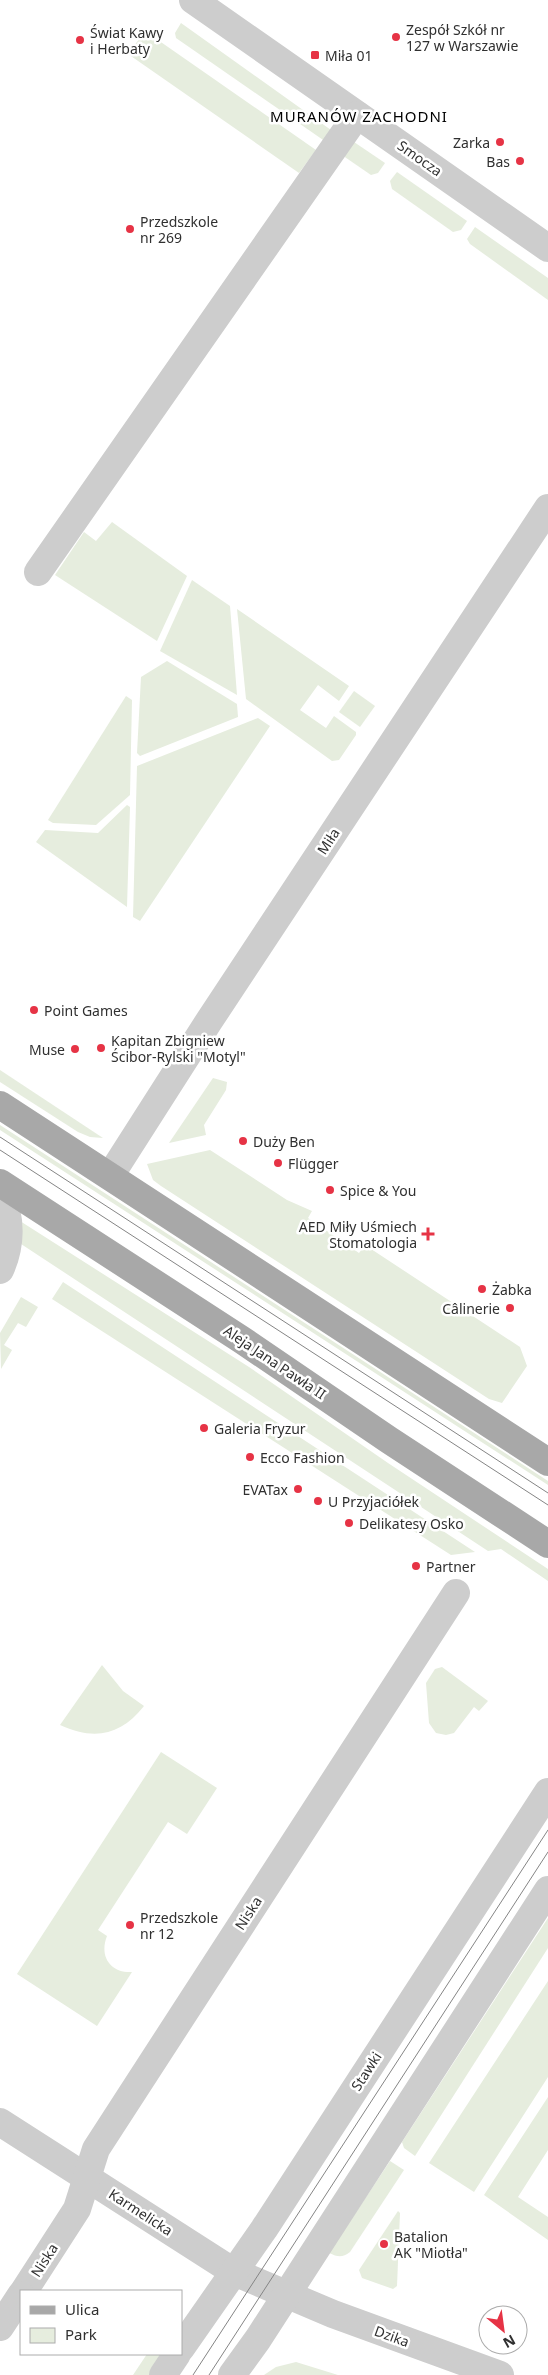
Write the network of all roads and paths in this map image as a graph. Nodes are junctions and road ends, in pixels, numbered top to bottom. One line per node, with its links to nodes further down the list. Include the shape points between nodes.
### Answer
1 (193, 0): 2 (street, Smocza)
2 (357, 115): 3 (street, Smocza); 5 (street)
3 (548, 248)
4 (548, 508): 7 (street, Miła)
5 (38, 572)
6 (0, 1105): 7 (main road)
7 (110, 1176): 11 (main road)
8 (0, 1183): 12 (main road, Aleja Jana Pawła II)
9 (0, 1194): 10 (street, via 9,1230)
10 (0, 1270)
11 (548, 1462)
12 (548, 1544)
13 (456, 1593): 17 (street, Niska, via 96,2149)
14 (548, 1792): 18 (street, Stawki)
15 (548, 1890): 20 (street)
16 (0, 2122): 17 (street, Karmelicka)
17 (87, 2178): 18 (street, Karmelicka); 19 (street, Niska, via 77,2209)
18 (234, 2272): 20 (street, Karmelicka); 23 (street, Stawki)
19 (25, 2290)
20 (286, 2295): 26 (street); 27 (street, Dzika)
21 (20, 2297): 22 (street)
22 (0, 2327)
23 (182, 2347)
24 (176, 2355): 25 (street)
25 (163, 2375)
26 (232, 2375)
27 (500, 2375)

